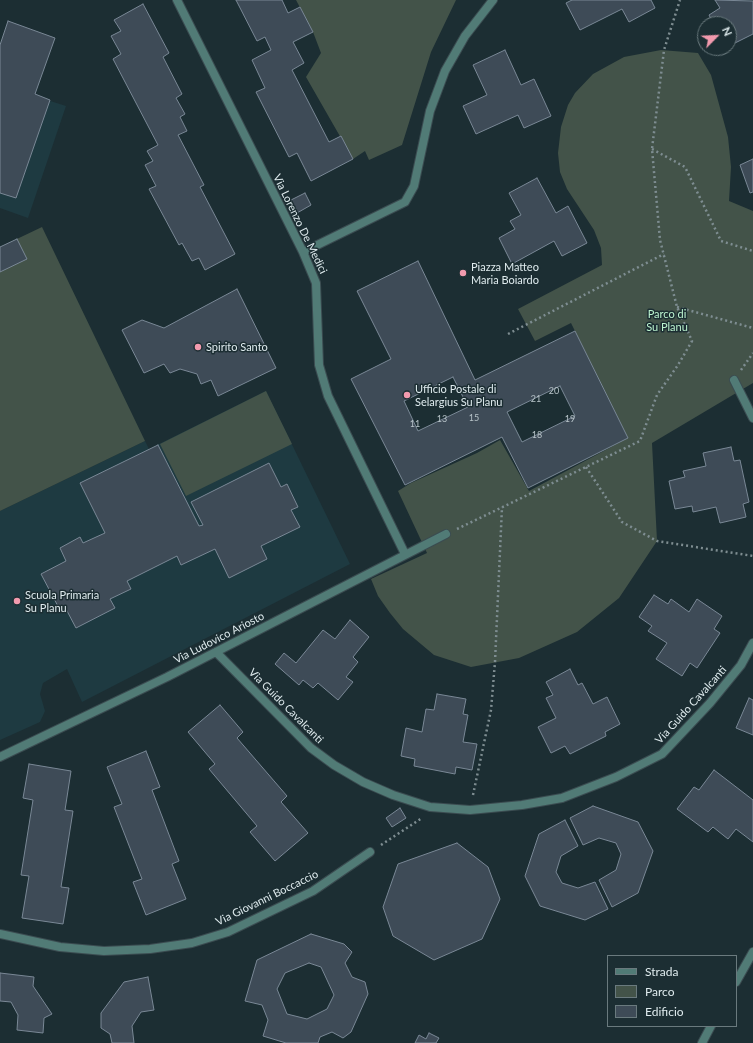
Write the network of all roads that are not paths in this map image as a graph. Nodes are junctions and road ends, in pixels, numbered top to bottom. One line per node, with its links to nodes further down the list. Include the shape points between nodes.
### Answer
1 (177, 0): 3 (street, Via Lorenzo De Medici)
2 (493, 0): 3 (street, via 465,36 444,71 430,111 414,186 405,202)
3 (302, 252): 7 (street, Via Lorenzo De Medici, via 316,283 319,365 328,396)
4 (734, 380): 5 (street)
5 (753, 418)
6 (446, 534): 7 (street, Via Ludovico Ariosto)
7 (405, 554): 9 (street, Via Ludovico Ariosto)
8 (753, 643): 9 (street, Via Guido Cavalcanti, via 741,665 710,703 662,754 616,777 562,798 470,810 430,807 393,795 363,782 334,765 311,748)
9 (216, 652): 10 (street, Via Ludovico Ariosto)
10 (0, 757)
11 (370, 852): 12 (street, Via Giovanni Boccaccio, via 313,891 228,932 192,943 150,949 104,951 60,947)
12 (0, 934)
13 (753, 952): 14 (street)
14 (737, 980)
15 (710, 1027): 16 (street)
16 (702, 1043)

